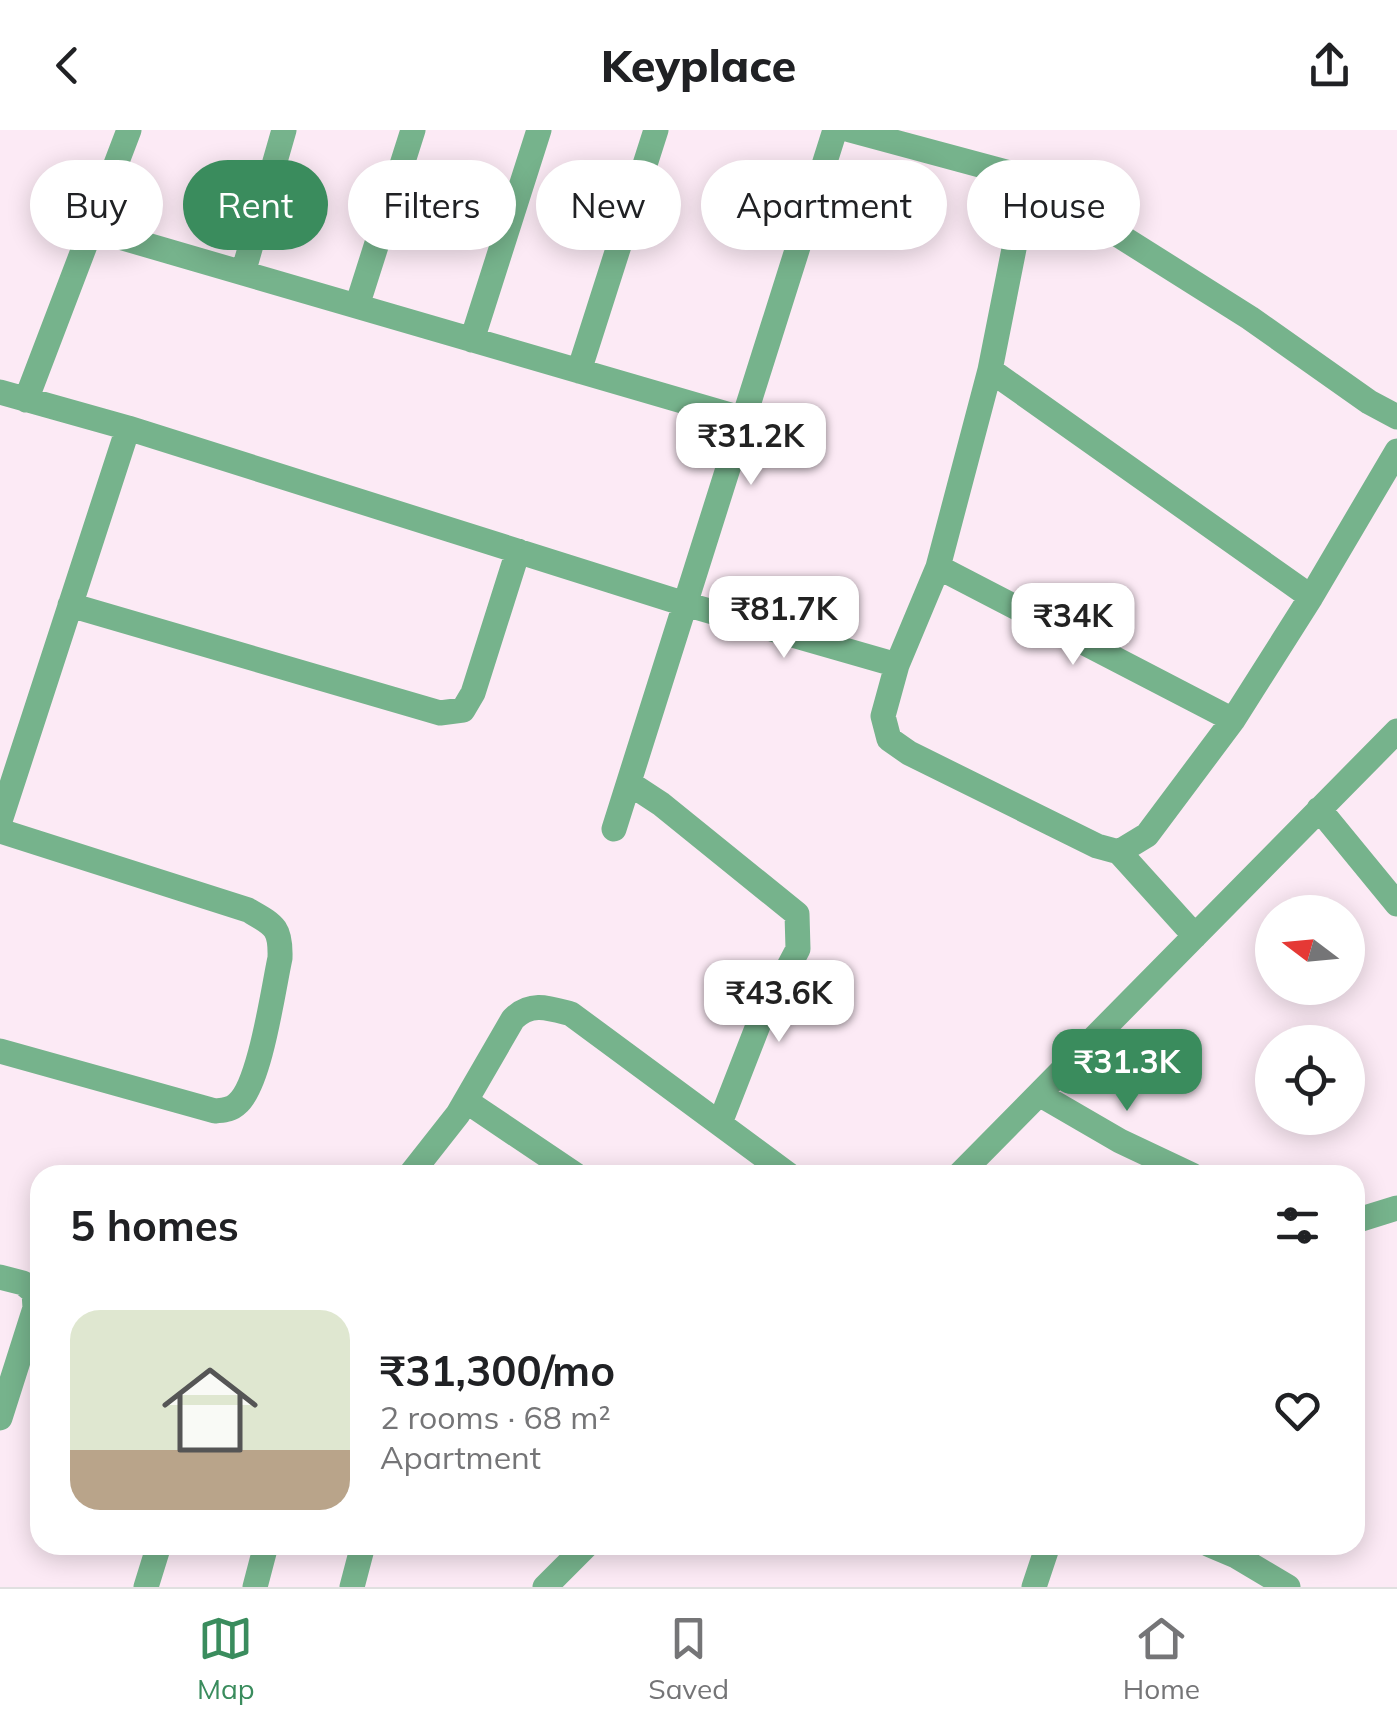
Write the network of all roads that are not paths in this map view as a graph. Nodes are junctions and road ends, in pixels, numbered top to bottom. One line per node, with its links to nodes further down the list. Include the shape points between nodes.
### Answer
1 (129, 130): 8 (street)
2 (284, 130): 14 (street)
3 (412, 130): 15 (street)
4 (538, 130): 16 (street)
5 (656, 130): 18 (street)
6 (835, 130): 22 (street)
7 (850, 130): 9 (street)
8 (118, 160)
9 (967, 162)
10 (1140, 249): 21 (street)
11 (84, 250): 20 (street)
12 (163, 250): 14 (street)
13 (1014, 250): 17 (street)
14 (243, 273): 15 (street)
15 (357, 306): 16 (street)
16 (472, 340): 18 (street)
17 (990, 370): 26 (street); 27 (street)
18 (579, 371): 22 (street)
19 (0, 392): 20 (street)
20 (26, 400): 23 (street)
21 (1397, 417)
22 (744, 419): 28 (street)
23 (128, 428): 25 (street); 29 (street)
24 (1397, 451): 27 (street)
25 (518, 552): 28 (street); 29 (street, via 472,694 463,710 440,713)
26 (938, 567): 30 (street); 31 (street)
27 (1311, 597): 31 (street)
28 (686, 604): 30 (street); 33 (street)
29 (70, 605): 35 (street)
30 (897, 665): 38 (street, via 883,716 889,739)
31 (1233, 720): 38 (street, via 1147,835)
32 (1394, 740): 34 (street)
33 (629, 783): 36 (street); 44 (street, via 797,914 798,949)
34 (1319, 810): 39 (street); 40 (street)
35 (0, 821)
36 (614, 829)
37 (0, 831): 41 (street, via 248,910 274,925 281,940 256,1072 234,1108 215,1112)
38 (1119, 852): 40 (street)
39 (1397, 904)
40 (1195, 936): 42 (street)
41 (0, 1050)
42 (1039, 1094): 48 (street); 49 (street)
43 (466, 1101): 44 (street, via 513,1019 535,1006 571,1014); 45 (street); 46 (street)
44 (720, 1123): 47 (street)
45 (418, 1165)
46 (561, 1165)
47 (776, 1165)
48 (969, 1165)
49 (1171, 1165)
50 (1397, 1208): 51 (street)
51 (1365, 1218)
52 (0, 1277): 53 (street)
53 (30, 1288)
54 (30, 1324): 55 (street)
55 (0, 1418)
56 (156, 1555): 62 (street)
57 (263, 1555): 63 (street)
58 (360, 1555): 64 (street)
59 (576, 1555): 65 (street)
60 (1045, 1555): 66 (street)
61 (1234, 1555): 67 (street)
62 (146, 1587)
63 (255, 1587)
64 (352, 1587)
65 (545, 1587)
66 (1034, 1587)
67 (1288, 1587)

